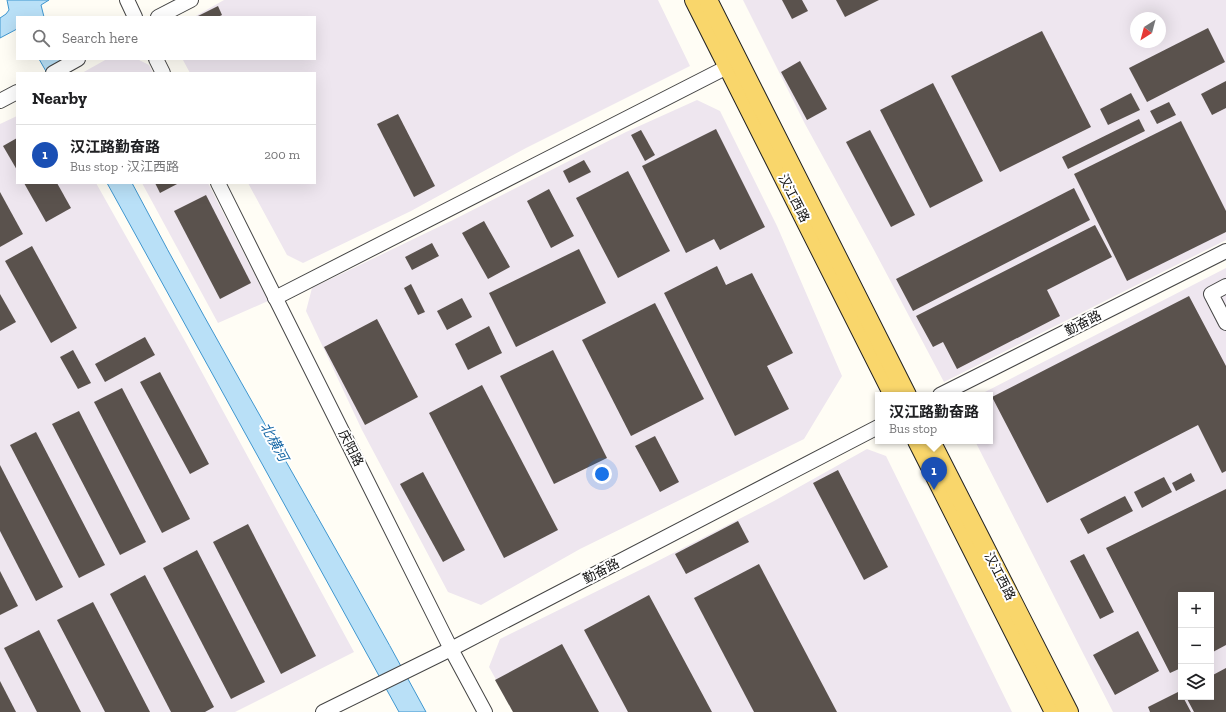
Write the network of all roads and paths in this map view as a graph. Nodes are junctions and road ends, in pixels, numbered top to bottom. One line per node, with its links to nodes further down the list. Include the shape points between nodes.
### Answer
1 (127, 0): 5 (street)
2 (191, 0): 6 (street)
3 (694, 0): 9 (main road, 汉江西路)
4 (708, 0): 9 (main road, 汉江西路)
5 (135, 16)
6 (160, 16)
7 (76, 60): 10 (street)
8 (156, 60): 11 (street)
9 (733, 64): 17 (street); 19 (main road, 汉江西路); 20 (main road, 汉江西路, via 782,145)
10 (55, 72)
11 (162, 72)
12 (16, 93): 13 (street)
13 (0, 101)
14 (218, 184): 17 (street, 庆阳路)
15 (1226, 251): 21 (street, 勤奋路)
16 (1226, 286): 18 (street, via 1211,294)
17 (275, 298): 25 (street, 庆阳路)
18 (1226, 323)
19 (892, 392)
20 (906, 392)
21 (946, 392)
22 (875, 429): 25 (street, 勤奋路)
23 (919, 444): 28 (main road, 汉江西路)
24 (933, 444): 29 (main road, 汉江西路)
25 (451, 648): 26 (street, 勤奋路); 27 (street, 庆阳路)
26 (323, 712)
27 (485, 712)
28 (1054, 712)
29 (1069, 712)

